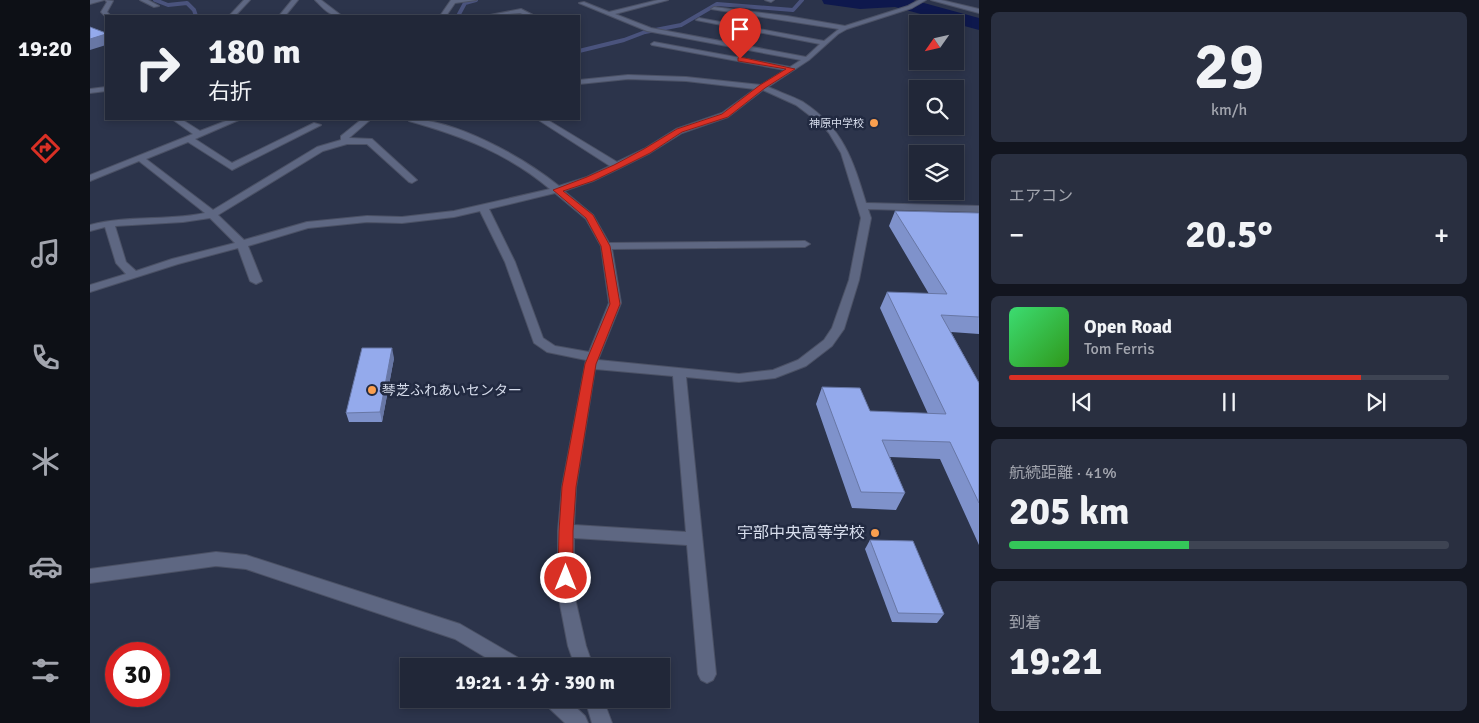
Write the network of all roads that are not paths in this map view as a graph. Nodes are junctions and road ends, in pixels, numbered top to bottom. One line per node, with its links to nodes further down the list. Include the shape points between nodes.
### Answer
1 (101, 0): 12 (street)
2 (108, 0): 18 (street, via 110,2 104,12)
3 (143, 0): 14 (street)
4 (248, 0): 19 (street)
5 (295, 0): 20 (street)
6 (318, 0): 21 (street)
7 (450, 0): 8 (street); 22 (street)
8 (473, 0)
9 (665, 0): 17 (street)
10 (923, 0): 26 (street)
11 (934, 0): 16 (street)
12 (90, 2)
13 (582, 3): 17 (street)
14 (156, 6)
15 (714, 9): 26 (street)
16 (979, 12)
17 (608, 14): 29 (street, via 650,30)
18 (107, 15)
19 (233, 15)
20 (283, 15)
21 (338, 15)
22 (443, 15)
23 (493, 15): 24 (street, via 520,10)
24 (530, 15)
25 (699, 20): 27 (street)
26 (845, 28): 27 (street)
27 (826, 43): 29 (street)
28 (654, 44): 30 (street)
29 (807, 59): 30 (street)
30 (792, 69): 32 (street)
31 (580, 82): 32 (street, via 658,77)
32 (762, 87): 45 (street, via 725,115 679,130); 49 (street, via 799,103 824,122 845,153)
33 (105, 89): 34 (street)
34 (90, 91)
35 (178, 120): 41 (street)
36 (234, 120): 41 (street)
37 (366, 120): 43 (street, via 344,138)
38 (415, 120): 48 (street, via 486,144 539,175)
39 (543, 120): 45 (street)
40 (316, 125): 42 (street, via 232,167)
41 (198, 133): 42 (street)
42 (189, 139): 44 (street)
43 (346, 141): 47 (street, via 369,141); 52 (street, via 320,149)
44 (140, 158): 46 (street); 52 (street)
45 (617, 166): 48 (street)
46 (90, 178)
47 (412, 180)
48 (557, 190): 50 (street); 57 (street, via 590,216)
49 (863, 206): 51 (street); 62 (street, via 865,228 854,280 838,328 828,343 802,363 775,374 739,378)
50 (484, 208): 55 (street, via 411,219 367,219 307,225); 61 (street, via 510,262 538,340 551,348)
51 (979, 209)
52 (213, 214): 53 (street, via 196,219); 55 (street)
53 (109, 223): 54 (street); 58 (street, via 121,263)
54 (90, 228)
55 (242, 244): 58 (street); 59 (street)
56 (805, 244): 57 (street)
57 (606, 246): 61 (street, via 615,304)
58 (133, 274): 60 (street)
59 (256, 281)
60 (90, 290)
61 (592, 361): 62 (street); 63 (street, via 569,487)
62 (679, 372): 64 (street)
63 (566, 531): 64 (street); 67 (street, via 566,594)
64 (694, 539): 68 (street)
65 (90, 576): 66 (street, via 216,559 246,562 460,632)
66 (503, 658)
67 (581, 658)
68 (707, 674)
69 (563, 708): 71 (street)
70 (597, 708): 72 (street)
71 (578, 723)
72 (602, 723)

